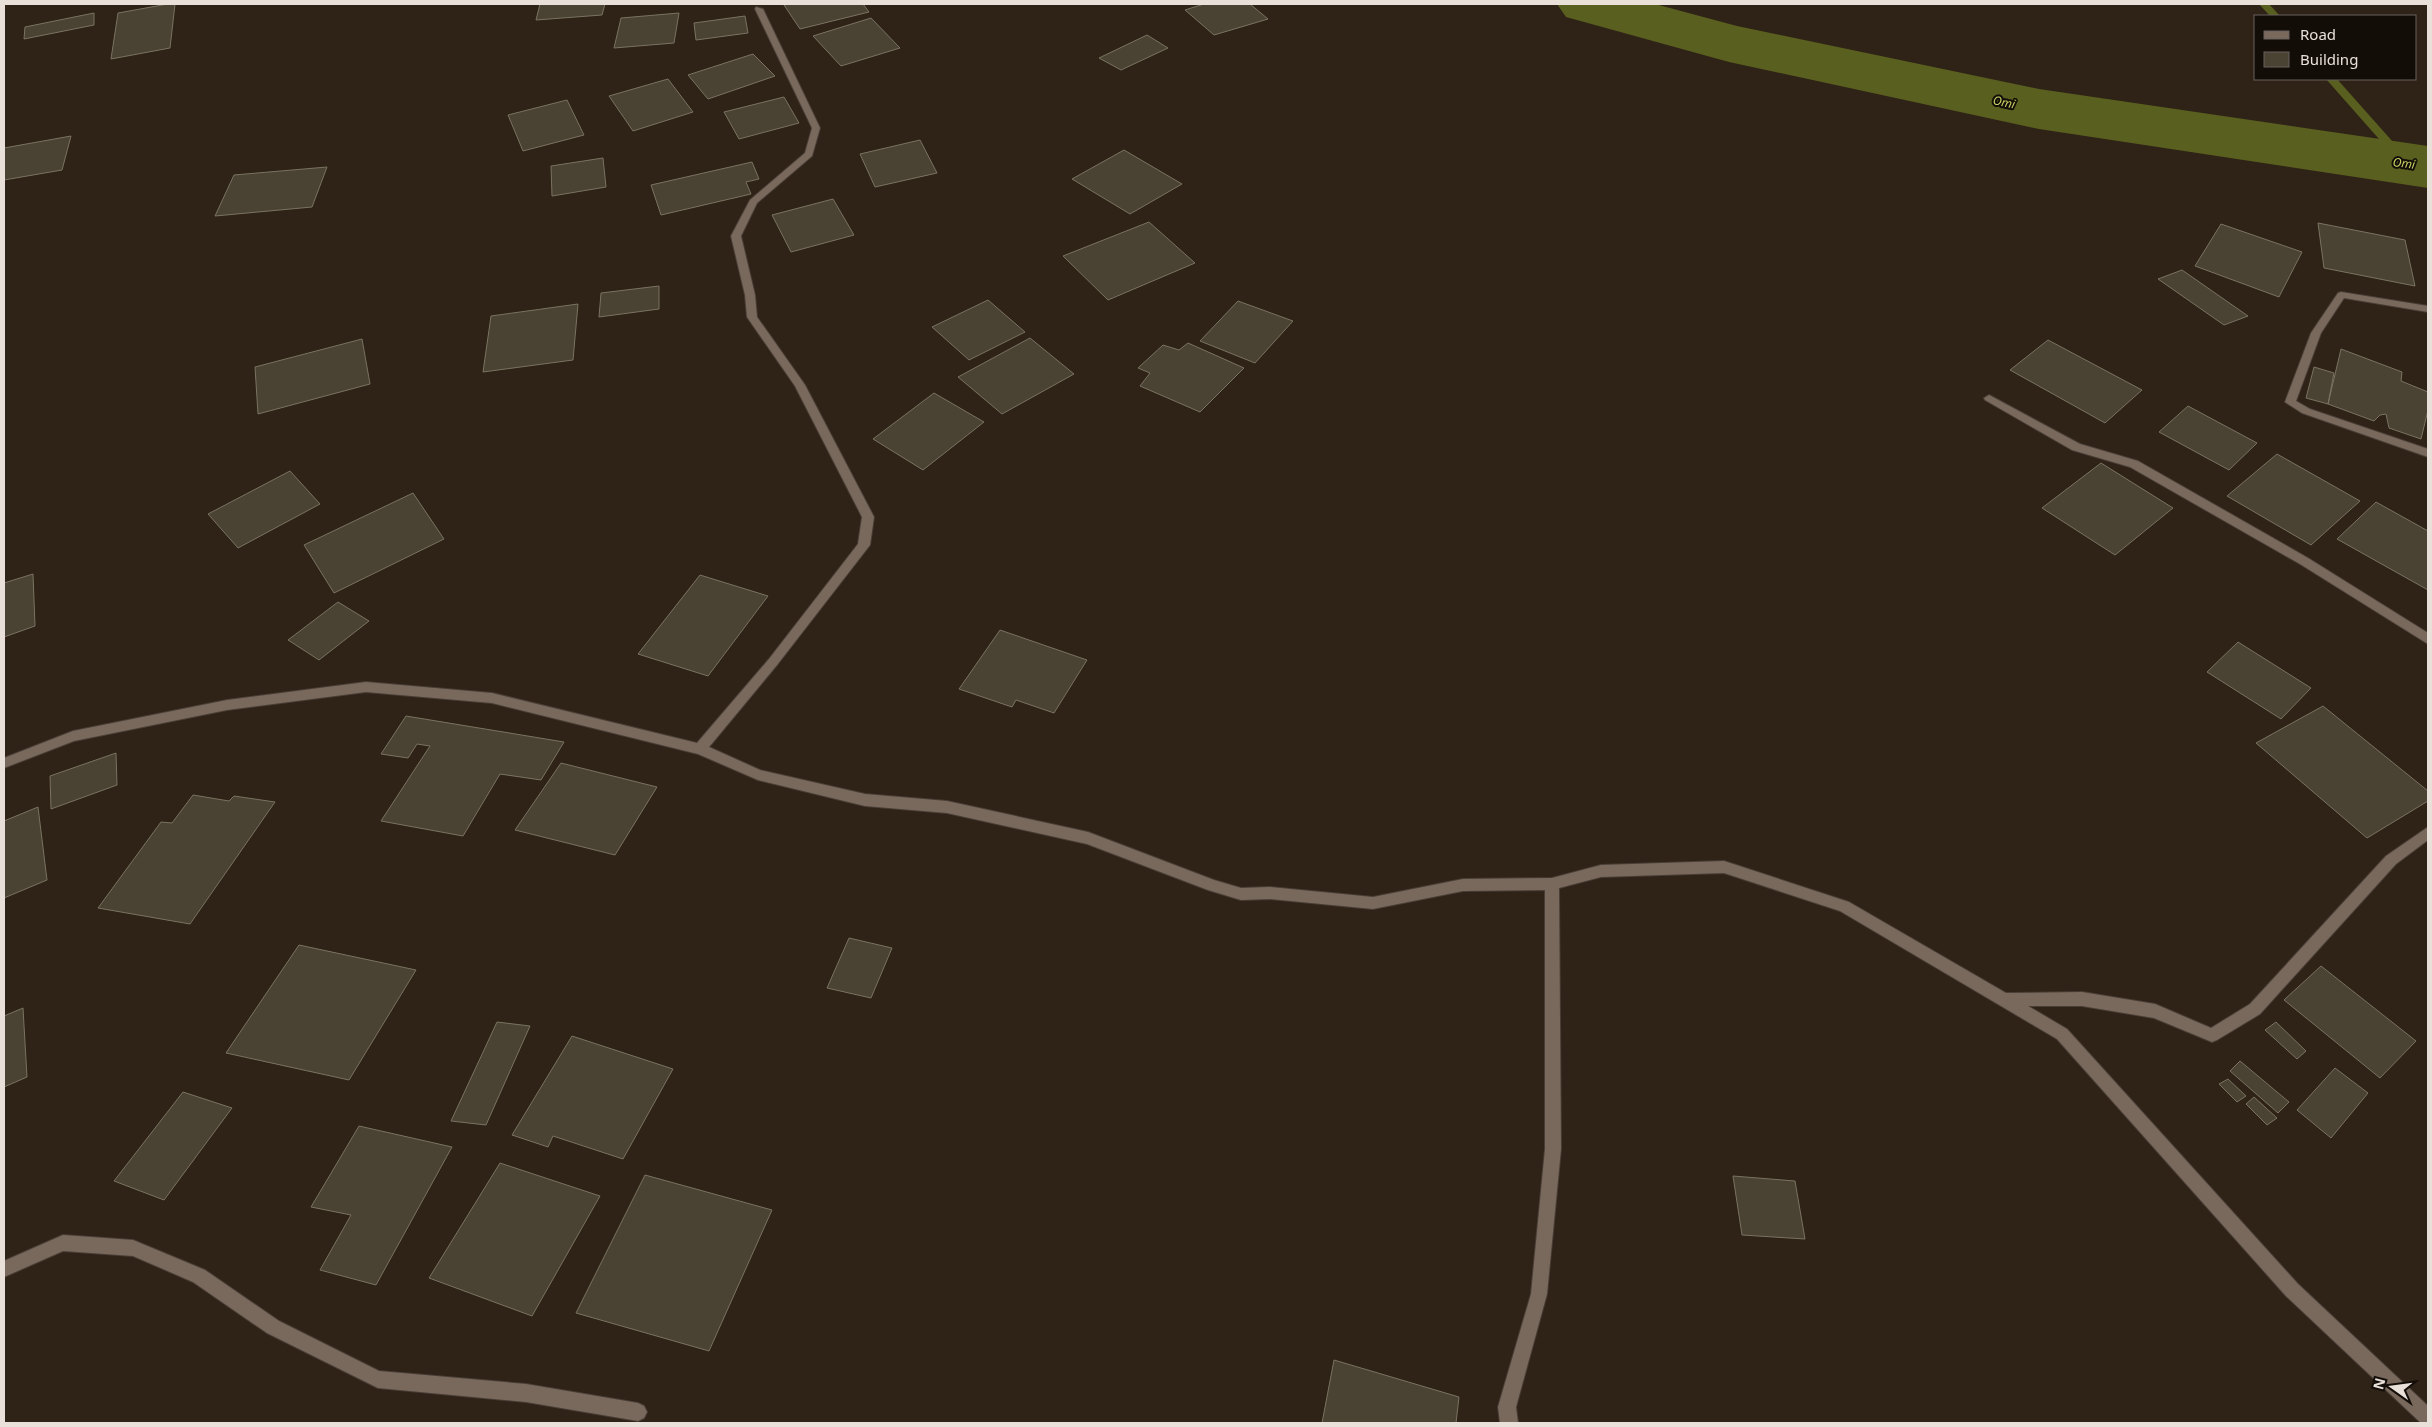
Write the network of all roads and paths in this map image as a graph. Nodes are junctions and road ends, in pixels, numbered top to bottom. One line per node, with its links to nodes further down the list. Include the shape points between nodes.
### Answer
1 (759, 9): 6 (street, via 816,128 809,154 753,202 736,236 752,317 800,385 868,517 864,545)
2 (2428, 309): 4 (street, via 2340,294 2316,333 2290,402 2306,411)
3 (1989, 398): 5 (street, via 2076,447 2134,464 2304,561)
4 (2428, 453)
5 (2428, 638)
6 (700, 749): 7 (street, via 492,698 366,687 227,706 73,736); 9 (street, via 758,776 865,800 947,807 1088,838 1241,894 1270,893 1374,903 1463,885)
7 (4, 763)
8 (2428, 833): 10 (street, via 2391,860 2255,1009 2212,1035 2155,1011 2082,999)
9 (1552, 884): 10 (street, via 1601,871 1724,867 1844,906); 14 (street, via 1554,1149 1539,1294 1507,1408)
10 (2004, 1000): 13 (street, via 2062,1034 2292,1290)
11 (4, 1269): 12 (street, via 63,1243 133,1248 199,1276 273,1327 378,1379 526,1393)
12 (638, 1412)
13 (2428, 1418)
14 (1509, 1423)

